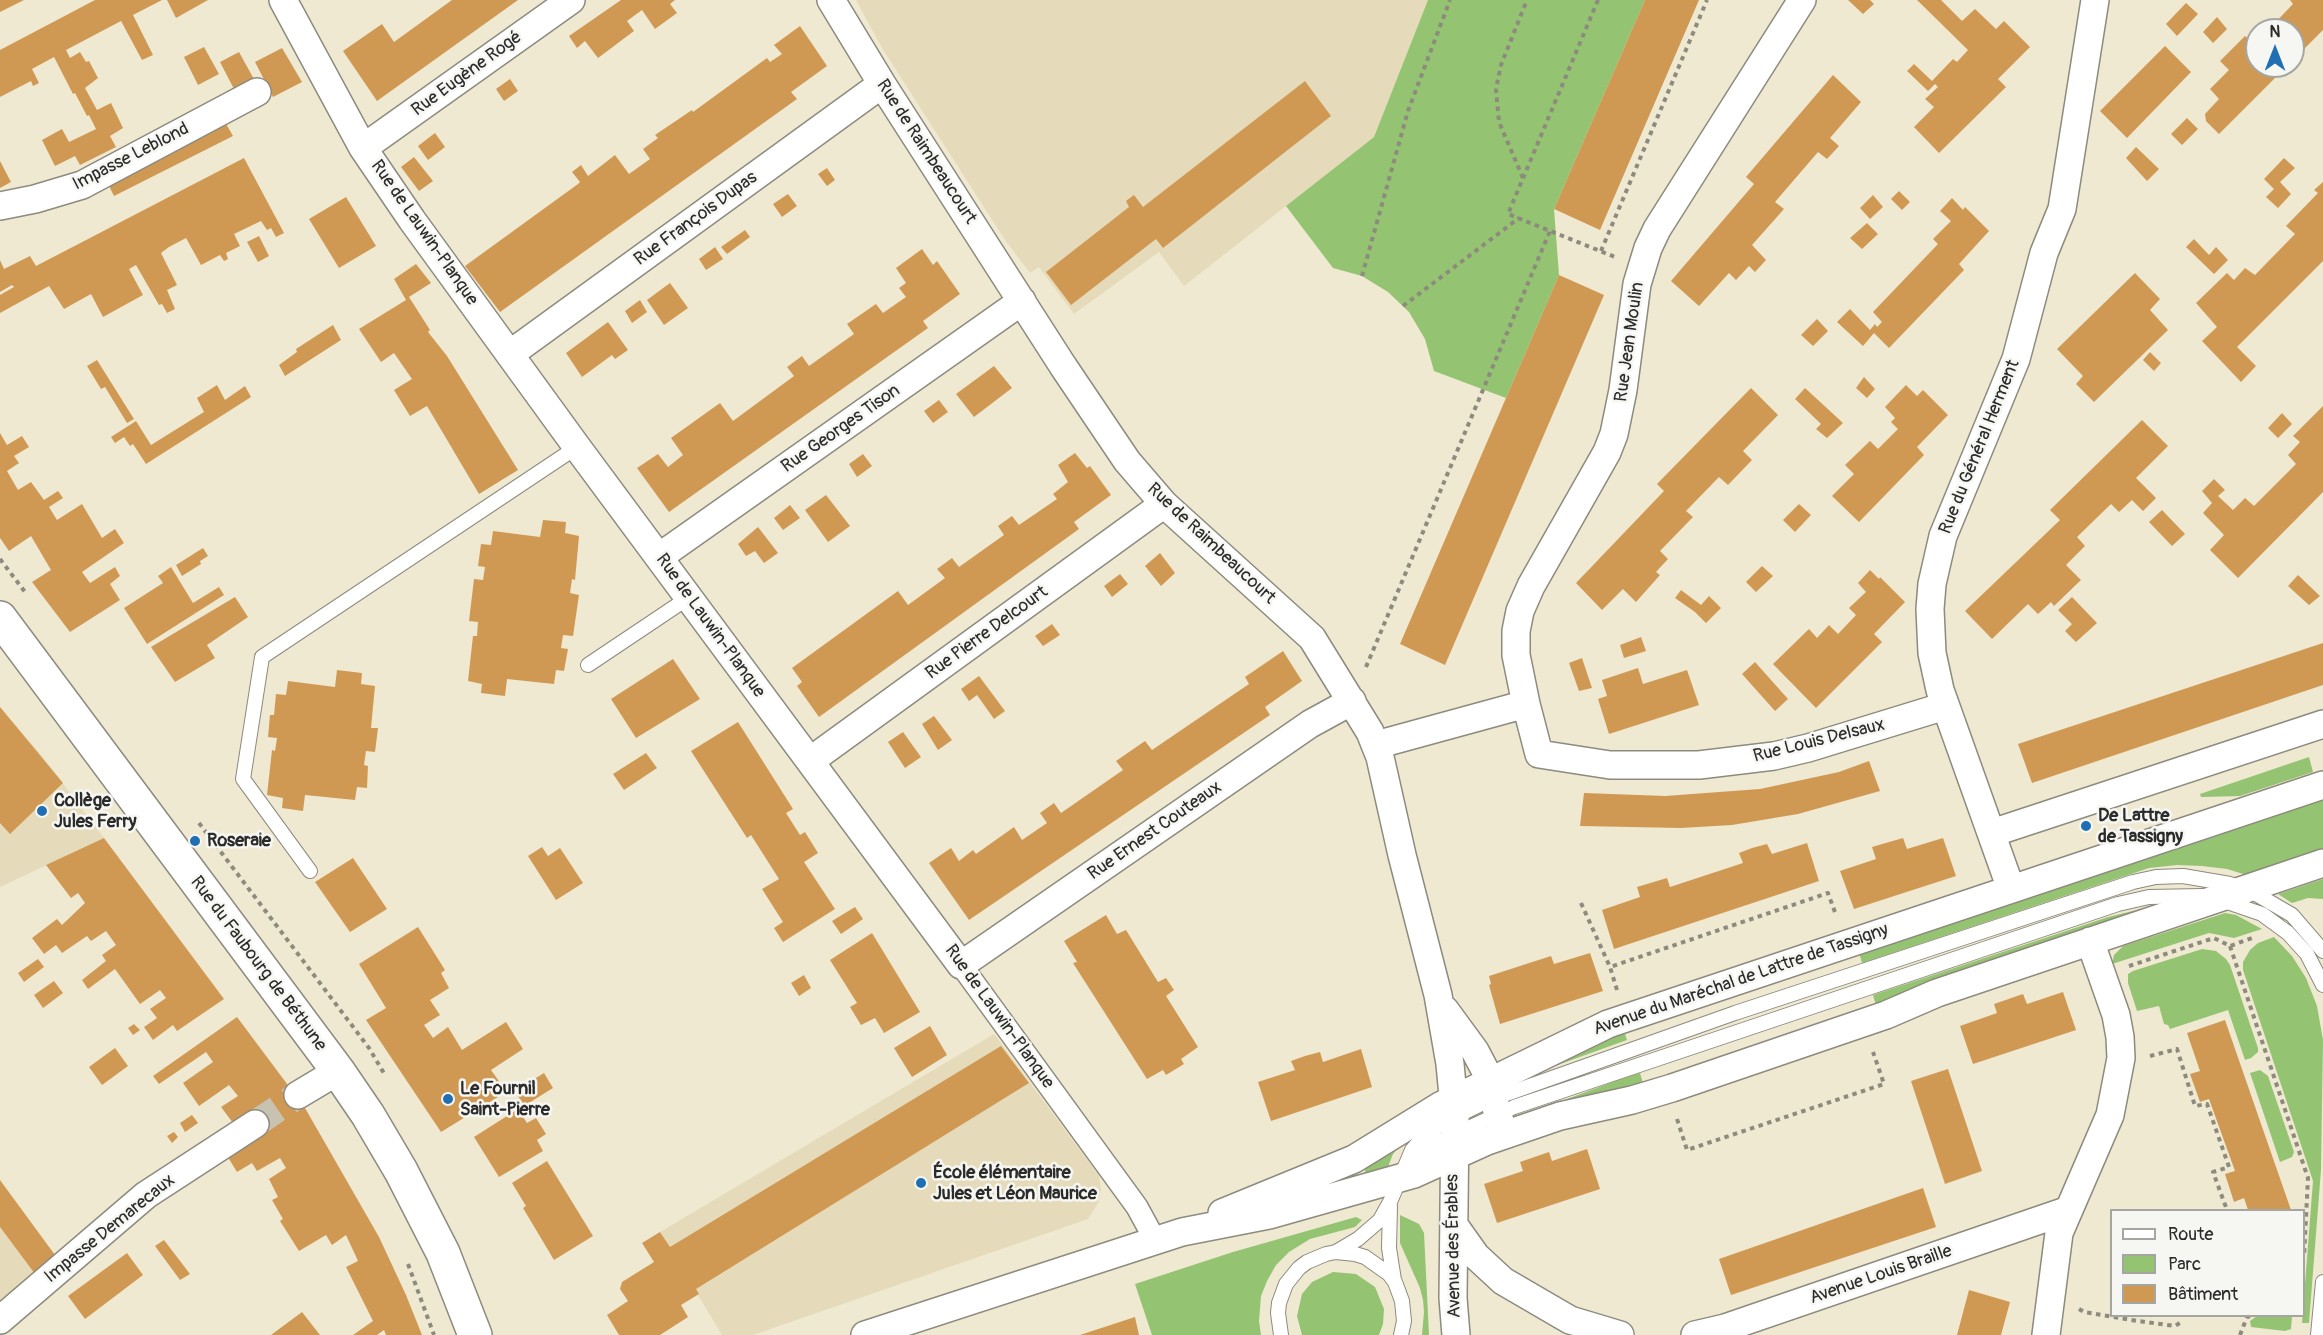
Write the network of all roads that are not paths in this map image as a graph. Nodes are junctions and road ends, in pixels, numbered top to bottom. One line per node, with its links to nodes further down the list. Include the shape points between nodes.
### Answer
1 (283, 0): 8 (street, Rue de Lauwin-Planque)
2 (571, 0): 8 (street, Rue Eugène Rogé)
3 (831, 0): 6 (street, Rue de Raimbeaucourt)
4 (1802, 0): 19 (street, Rue Jean Moulin, via 1657,229 1641,268 1614,434 1520,611 1515,655)
5 (2095, 0): 20 (street, Rue du Général Herment, via 2062,209 2044,254 2011,375 1936,560 1930,609 1932,653)
6 (882, 84): 10 (street, Rue de Raimbeaucourt); 11 (street, Rue François Dupas)
7 (257, 92): 9 (street, Impasse Leblond, via 82,185)
8 (363, 148): 11 (street, Rue de Lauwin-Planque)
9 (0, 206)
10 (1022, 301): 13 (street, Rue de Raimbeaucourt, via 1127,461); 14 (street, Rue Georges Tison)
11 (510, 354): 12 (street, Rue de Lauwin-Planque)
12 (577, 447): 14 (street, Rue de Lauwin-Planque); 27 (lane, via 262,657 243,779)
13 (1164, 504): 18 (street, Rue de Raimbeaucourt, via 1312,638); 23 (street, Rue Pierre Delcourt)
14 (659, 557): 15 (street, Rue de Lauwin-Planque)
15 (688, 598): 17 (lane); 23 (street, Rue de Lauwin-Planque)
16 (0, 618): 36 (street, Rue du Faubourg de Béthune)
17 (588, 665)
18 (1352, 700): 22 (street, Rue de Raimbeaucourt); 33 (street, Rue Ernest Couteaux, via 1310,724)
19 (1526, 704): 20 (street, Rue Louis Delsaux, via 1539,754 1610,765 1659,766 1774,756); 22 (street)
20 (1945, 706): 25 (street, Rue du Général Herment)
21 (2323, 724): 25 (street)
22 (1376, 745): 35 (street, Rue de Raimbeaucourt)
23 (810, 761): 33 (street, Rue de Lauwin-Planque)
24 (2323, 785): 28 (street, Avenue du Maréchal de Lattre de Tassigny)
25 (1992, 833): 28 (street, Rue du Général Herment)
26 (2323, 863): 29 (street, Avenue du Maréchal de Lattre de Tassigny)
27 (310, 871)
28 (2011, 889): 38 (street, Avenue du Maréchal de Lattre de Tassigny, via 1589,1031)
29 (2245, 889): 30 (street, Avenue du Maréchal de Lattre de Tassigny); 32 (lane, via 2292,915); 38 (lane, via 2183,876 2133,882 1702,1024)
30 (2217, 899): 31 (street, Avenue du Maréchal de Lattre de Tassigny); 34 (lane, via 2278,924 2307,954); 38 (lane, via 2168,896 2118,904)
31 (2090, 941): 38 (street, Avenue du Maréchal de Lattre de Tassigny, via 1936,993 1886,1015 1632,1100 1575,1112); 42 (street, via 2116,1015 2121,1058 2110,1115)
32 (2323, 951)
33 (961, 965): 45 (street, Rue de Lauwin-Planque, via 1137,1207)
34 (2323, 985)
35 (1438, 995): 38 (street, Rue de Raimbeaucourt, via 1475,1051); 40 (street, Rue de Raimbeaucourt, via 1450,1064)
36 (338, 1071): 37 (street); 50 (street, Rue du Faubourg de Béthune, via 415,1196 443,1253)
37 (298, 1095)
38 (1497, 1107): 40 (street, Avenue du Maréchal de Lattre de Tassigny); 40 (street, Avenue du Maréchal de Lattre de Tassigny)
39 (255, 1124): 49 (street, Impasse Demarecaux, via 146,1196)
40 (1454, 1127): 41 (street, Avenue du Maréchal de Lattre de Tassigny); 41 (lane, via 1432,1130 1418,1143); 43 (street, Avenue des Érables); 44 (street, Avenue du Maréchal de Lattre de Tassigny, via 1389,1138 1339,1166)
41 (1395, 1190): 44 (street, Avenue du Maréchal de Lattre de Tassigny); 46 (lane, via 1375,1226); 47 (lane, via 1389,1248)
42 (2066, 1211): 56 (street, Avenue Louis Braille); 57 (street, via 2055,1250)
43 (1454, 1225): 54 (street, Avenue des Érables); 55 (street, via 1476,1256 1503,1281 1570,1320)
44 (1182, 1232): 45 (street, Avenue du Maréchal de Lattre de Tassigny)
45 (1155, 1240): 51 (street, Avenue du Maréchal de Lattre de Tassigny)
46 (1336, 1252): 47 (lane, via 1365,1257 1382,1267); 52 (lane, via 1307,1262 1286,1284 1278,1313)
47 (1395, 1282): 53 (lane, via 1404,1311)
48 (2323, 1282): 58 (lane)
49 (0, 1320)
50 (475, 1335)
51 (865, 1335)
52 (1281, 1335)
53 (1401, 1335)
54 (1456, 1335)
55 (1620, 1335)
56 (1695, 1335)
57 (2046, 1335)
58 (2318, 1335)

